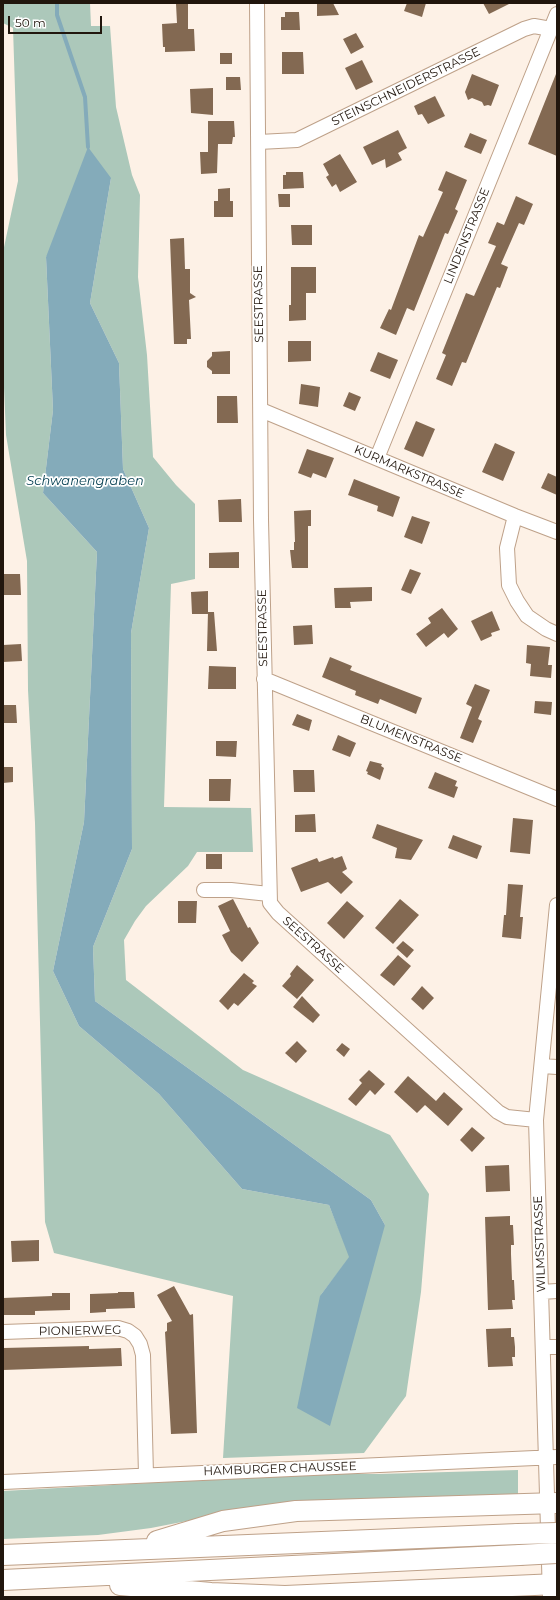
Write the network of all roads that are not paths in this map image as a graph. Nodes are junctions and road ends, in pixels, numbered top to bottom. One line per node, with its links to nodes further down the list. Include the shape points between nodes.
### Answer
1 (257, 3): 4 (street, SEESTRASSE)
2 (557, 14): 3 (street, LINDENSTRASSE)
3 (551, 29): 4 (street, STEINSCHNEIDERSTRASSE, via 534,26 524,29 298,140); 6 (street, LINDENSTRASSE)
4 (259, 142): 5 (street, SEESTRASSE, via 258,302)
5 (261, 410): 6 (street, KURMARKSTRASSE); 10 (street, SEESTRASSE)
6 (376, 458): 7 (street, KURMARKSTRASSE)
7 (515, 516): 8 (street, KURMARKSTRASSE); 9 (street, via 507,548 509,585 528,616)
8 (557, 532)
9 (557, 634)
10 (264, 680): 11 (street, BLUMENSTRASSE); 13 (street, SEESTRASSE)
11 (557, 798)
12 (204, 890): 13 (street)
13 (269, 894): 17 (street, SEESTRASSE, via 270,903 278,913 498,1112 507,1117)
14 (557, 905): 15 (street, WILMSSTRASSE)
15 (542, 1066): 16 (street); 17 (street, WILMSSTRASSE)
16 (557, 1067)
17 (536, 1120): 19 (street, WILMSSTRASSE)
18 (557, 1291): 19 (street)
19 (541, 1292): 22 (street, WILMSSTRASSE)
20 (3, 1332): 24 (street, PIONIERWEG, via 118,1328 128,1330 135,1336 143,1355)
21 (557, 1346): 22 (street)
22 (543, 1347): 23 (street, WILMSSTRASSE)
23 (551, 1457): 24 (street, HAMBURGER CHAUSSEE); 26 (street, WILMSSTRASSE)
24 (146, 1475): 25 (street, HAMBURGER CHAUSSEE)
25 (3, 1482)
26 (552, 1503): 28 (highway, via 296,1511 223,1522); 33 (street, WILMSSTRASSE)
27 (557, 1533): 28 (highway, bridge)
28 (129, 1550): 30 (highway)
29 (557, 1553): 31 (highway, bridge)
30 (3, 1555)
31 (42, 1578): 32 (highway); 33 (highway, via 211,1593 285,1596)
32 (3, 1580)
33 (552, 1588)

